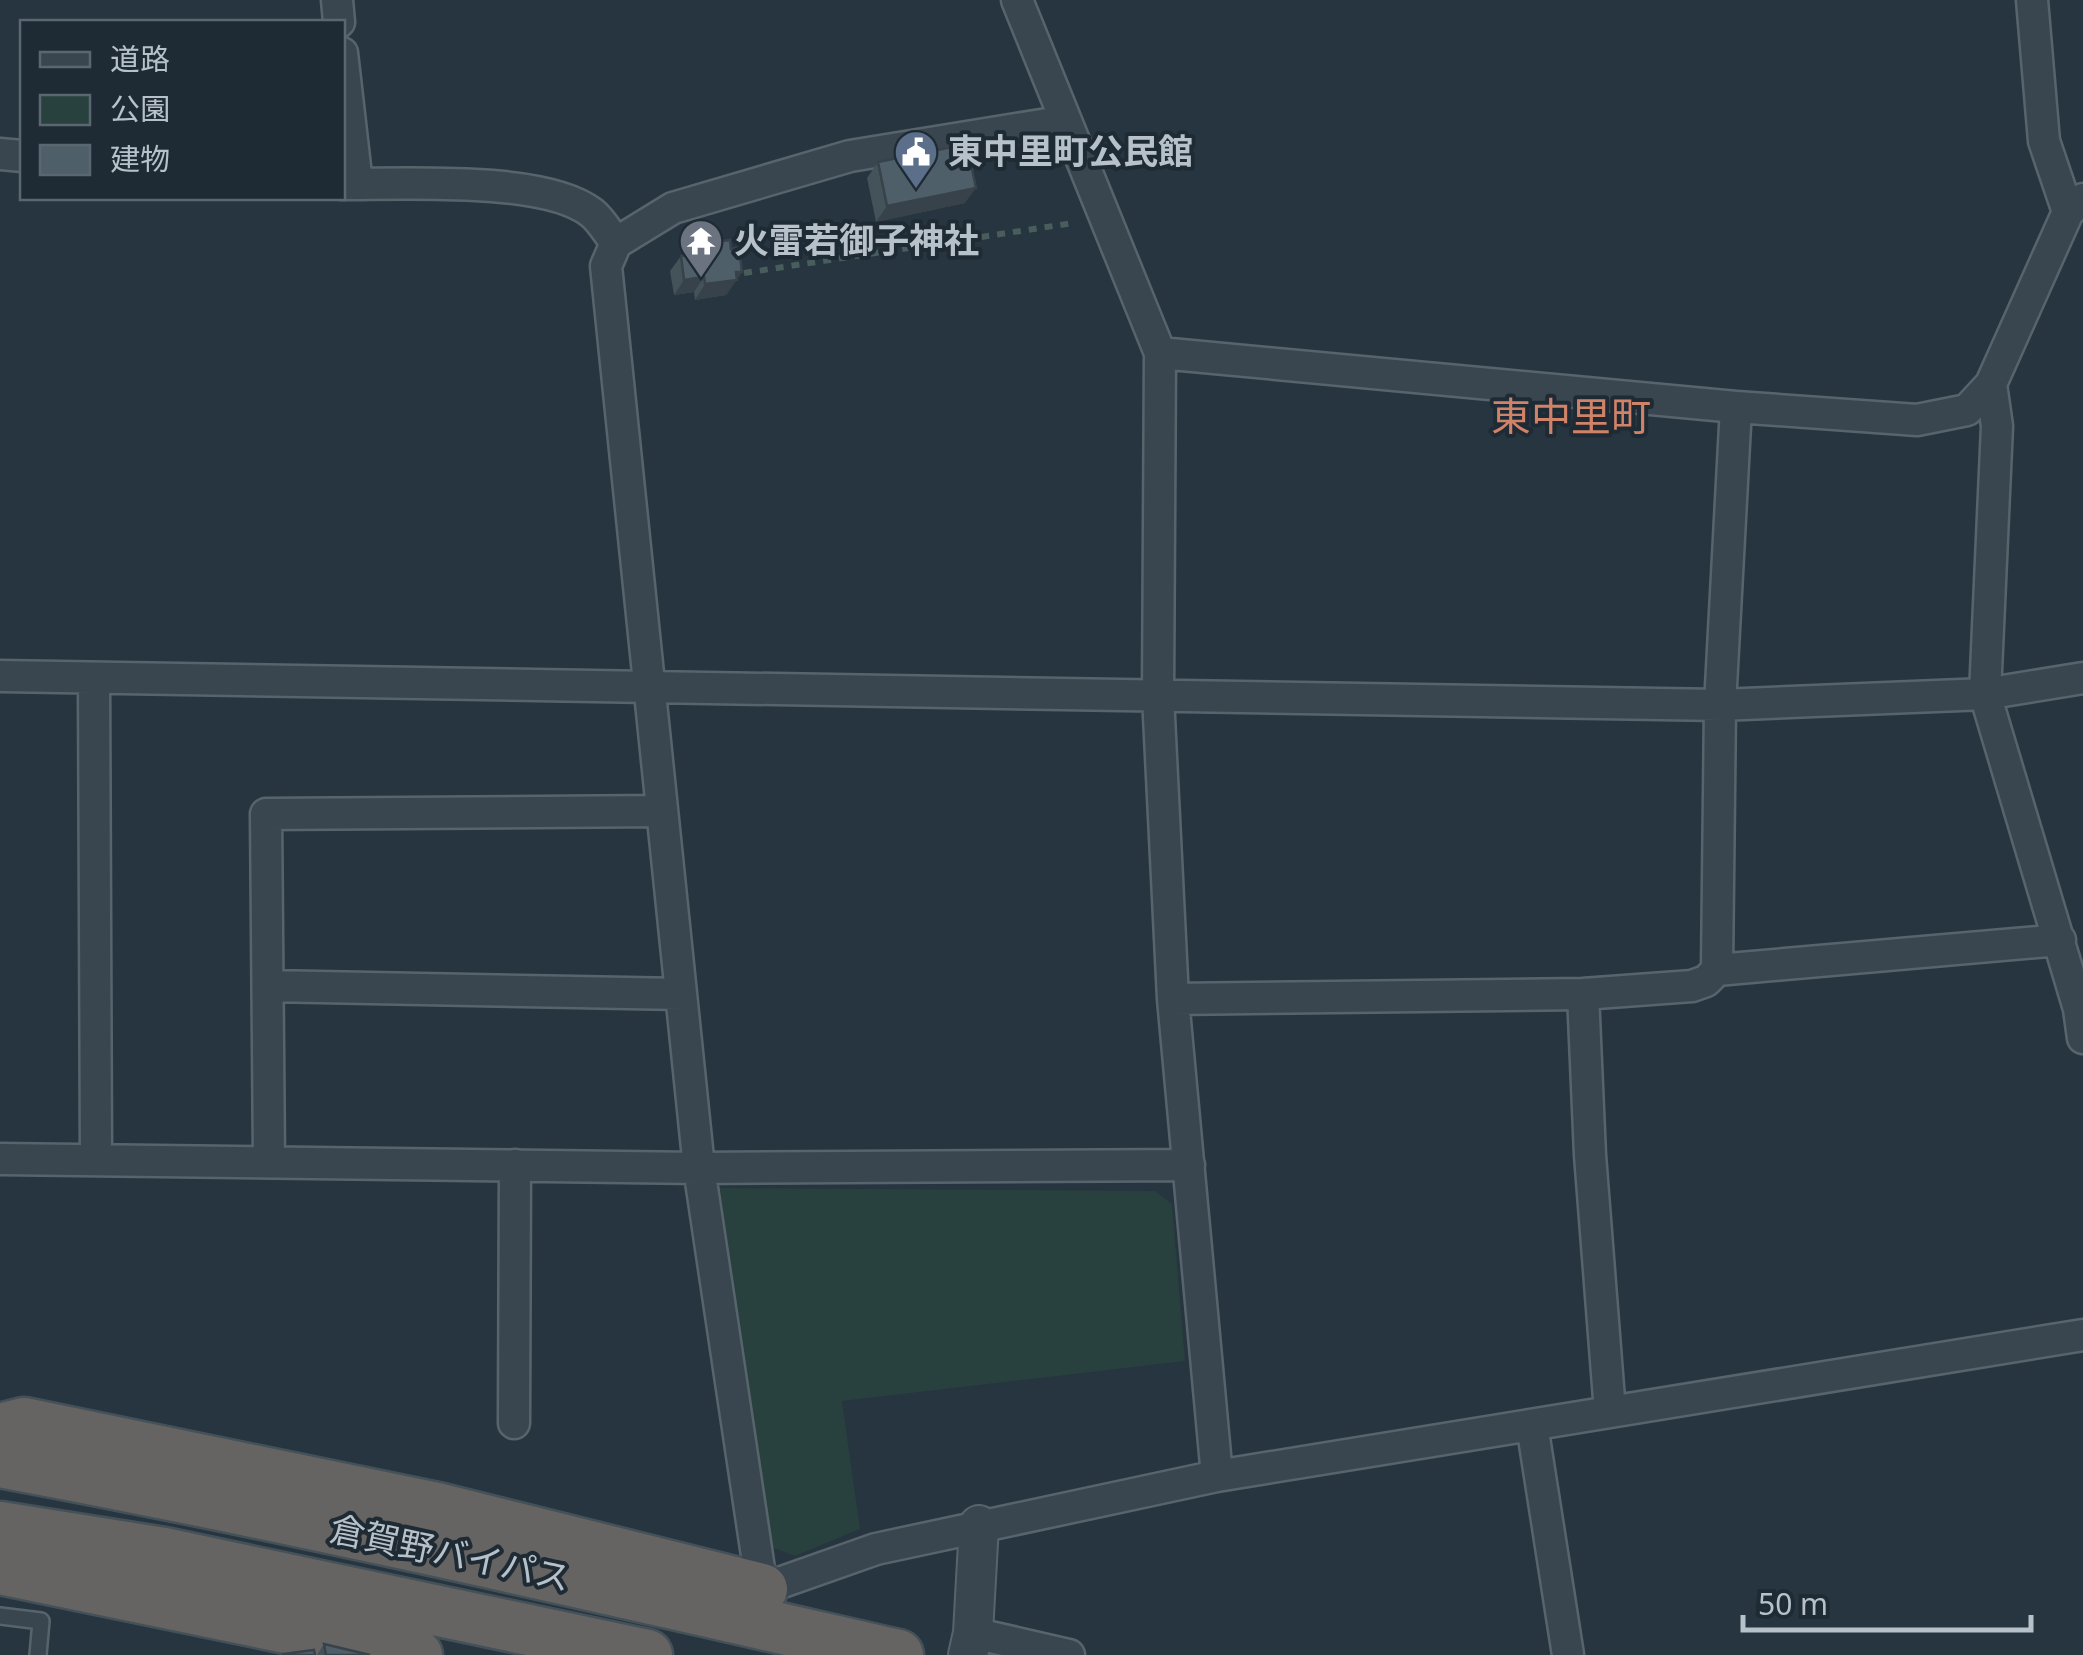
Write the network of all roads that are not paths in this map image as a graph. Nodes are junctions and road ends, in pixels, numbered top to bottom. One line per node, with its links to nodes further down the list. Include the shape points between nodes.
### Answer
1 (1017, 0): 4 (street)
2 (2032, 0): 6 (street, via 2044,140)
3 (345, 102): 5 (street)
4 (1066, 121): 7 (street, via 850,156 673,208); 8 (street)
5 (350, 184): 7 (street, via 496,187 555,196 592,213)
6 (2076, 205): 9 (street)
7 (616, 243): 14 (street, via 606,266)
8 (1160, 352): 10 (street); 16 (street)
9 (1992, 384): 10 (street, via 1968,410 1917,420); 15 (street, via 1997,426)
10 (1736, 407): 17 (street)
11 (0, 676): 12 (street)
12 (94, 678): 14 (street); 27 (street)
13 (2083, 678): 15 (street)
14 (647, 686): 16 (street); 18 (street)
15 (1985, 694): 17 (street); 19 (street)
16 (1158, 696): 17 (street); 24 (street)
17 (1720, 705): 20 (street)
18 (660, 812): 21 (street, via 266,814); 22 (street)
19 (2060, 940): 20 (street); 25 (street)
20 (1717, 970): 23 (street, via 1692,986)
21 (268, 986): 22 (street); 28 (street)
22 (680, 994): 31 (street)
23 (1584, 994): 24 (street); 33 (street)
24 (1174, 999): 30 (street)
25 (2083, 1038)
26 (0, 1159): 27 (street)
27 (96, 1160): 28 (street)
28 (269, 1162): 29 (street)
29 (515, 1165): 31 (street); 34 (street)
30 (1189, 1165): 31 (street); 38 (street)
31 (699, 1168): 42 (street)
32 (2083, 1335): 33 (street)
33 (1610, 1412): 35 (street)
34 (514, 1423)
35 (1532, 1426): 38 (street); 50 (street)
36 (0, 1429): 42 (highway, via 24,1422 438,1508)
37 (0, 1462): 48 (highway, 倉賀野バイパス, via 388,1540)
38 (1218, 1476): 39 (street)
39 (979, 1525): 42 (street, via 876,1548); 44 (street)
40 (0, 1526): 47 (highway, 倉賀野バイパス, via 183,1557)
41 (0, 1568): 46 (highway)
42 (749, 1594)
43 (0, 1616): 45 (lane, via 41,1622)
44 (970, 1644): 49 (street)
45 (38, 1655)
46 (417, 1655)
47 (648, 1655)
48 (898, 1655)
49 (1068, 1655)
50 (1568, 1655)

